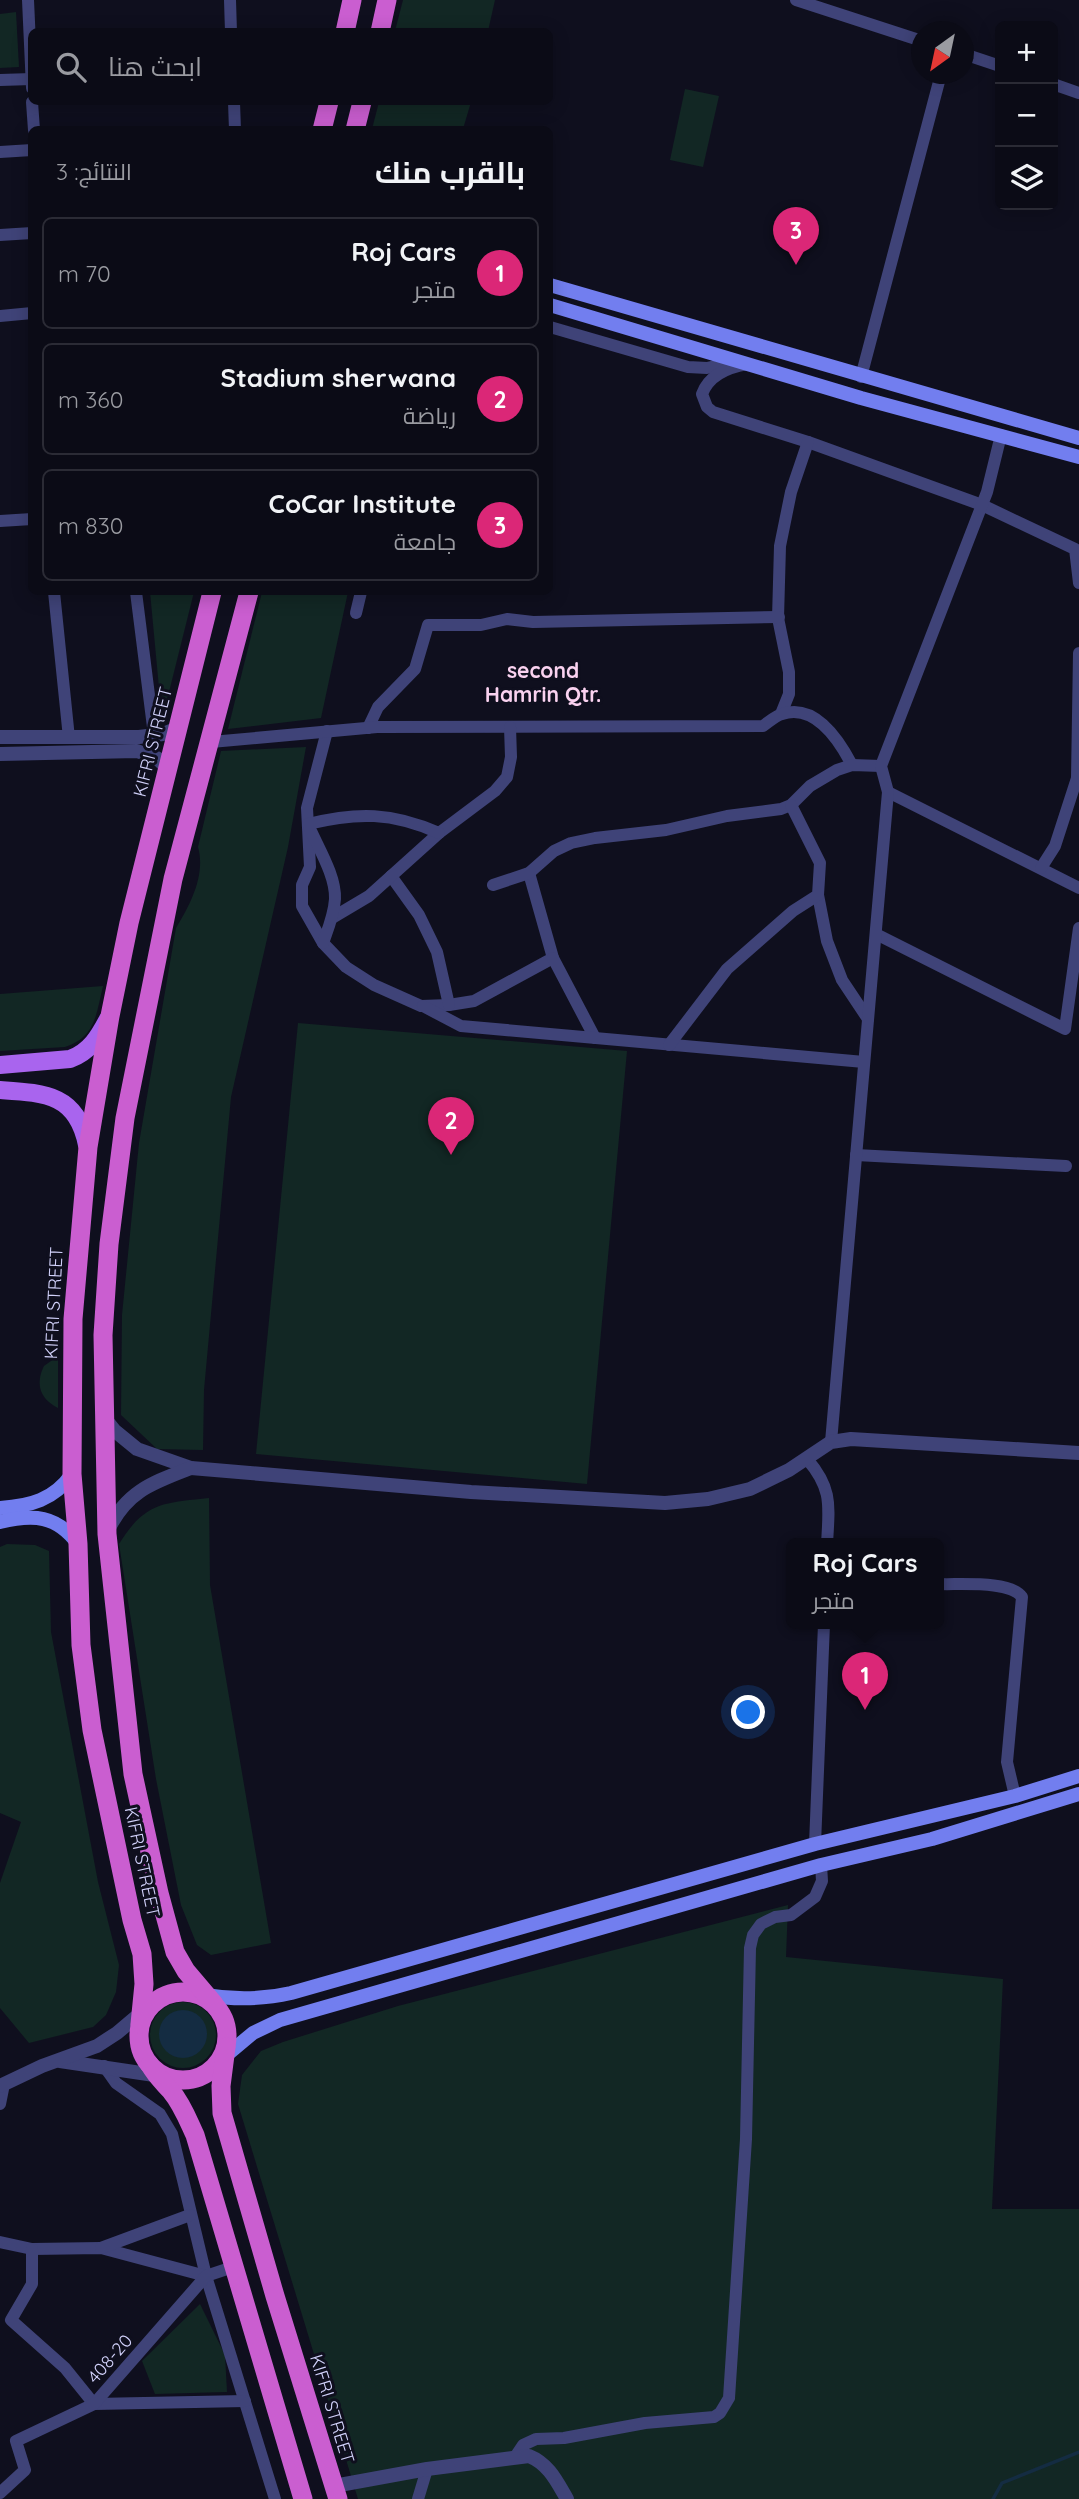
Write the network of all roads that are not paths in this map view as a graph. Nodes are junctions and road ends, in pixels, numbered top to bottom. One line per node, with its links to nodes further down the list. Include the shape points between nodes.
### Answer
1 (28, 0): 6 (street)
2 (230, 0): 7 (street)
3 (352, 0): 8 (highway)
4 (387, 0): 9 (highway)
5 (796, 0): 10 (street)
6 (29, 28)
7 (231, 28)
8 (346, 28)
9 (381, 28)
10 (911, 37)
11 (974, 57): 12 (street)
12 (995, 64)
13 (28, 79): 14 (street)
14 (0, 80)
15 (938, 84): 38 (street)
16 (1058, 86): 17 (street)
17 (1079, 93)
18 (32, 105): 22 (street)
19 (234, 105): 23 (street)
20 (328, 105): 24 (highway)
21 (361, 105): 25 (highway)
22 (34, 126)
23 (235, 126)
24 (323, 126)
25 (356, 126)
26 (28, 150): 27 (street)
27 (0, 152)
28 (28, 233): 29 (street)
29 (0, 235)
30 (553, 286): 37 (main road)
31 (553, 306): 35 (main road)
32 (28, 313): 33 (street)
33 (0, 316)
34 (553, 328): 36 (street, via 688,367)
35 (741, 362): 36 (street); 39 (street); 40 (main road)
36 (717, 366): 39 (street)
37 (823, 366): 38 (main road); 40 (main road)
38 (861, 377): 42 (main road)
39 (707, 383): 43 (street, via 702,394 713,412)
40 (818, 385): 41 (main road)
41 (1001, 435): 44 (main road); 45 (street)
42 (1079, 438)
43 (808, 442): 45 (street); 55 (street, via 780,546)
44 (1079, 457)
45 (982, 505): 48 (street, via 1075,549); 68 (street)
46 (28, 519): 47 (street)
47 (0, 521)
48 (1079, 583)
49 (54, 595): 63 (street)
50 (136, 595): 64 (street)
51 (211, 595): 59 (highway, KIFRI STREET)
52 (248, 595): 65 (highway, KIFRI STREET)
53 (360, 595): 54 (street)
54 (356, 613)
55 (779, 617): 57 (street, via 789,671 789,694); 60 (street, via 507,619 481,625 428,625 415,669 377,706)
56 (1079, 653): 74 (street, via 1077,778 1055,846)
57 (781, 714): 58 (street, via 763,726); 67 (street, via 797,711 817,719 840,741)
58 (510, 727): 60 (street); 73 (street, via 507,777)
59 (178, 728): 64 (street); 69 (highway, KIFRI STREET)
60 (368, 728): 61 (street)
61 (327, 731): 65 (street); 72 (street, via 307,808)
62 (0, 737): 63 (street)
63 (69, 738): 64 (street)
64 (143, 741): 66 (street); 69 (street)
65 (211, 742): 78 (highway, KIFRI STREET)
66 (0, 754)
67 (852, 765): 68 (street); 71 (street, via 810,786)
68 (881, 766): 70 (street)
69 (168, 769): 77 (highway, KIFRI STREET)
70 (888, 792): 74 (street); 84 (street)
71 (791, 805): 75 (street, via 666,830 571,842); 81 (street, via 820,863)
72 (308, 824): 73 (street, via 383,816 411,820); 82 (street, via 335,896); 85 (street, via 310,867 302,885 302,906)
73 (439, 833): 76 (street)
74 (1041, 868): 80 (street)
75 (529, 873): 79 (street); 86 (street)
76 (391, 876): 82 (street, via 369,896); 87 (street, via 419,915 437,953)
77 (141, 878): 78 (highway); 89 (highway, KIFRI STREET)
78 (172, 884): 99 (highway, KIFRI STREET, via 125,1118 105,1292)
79 (493, 885)
80 (1079, 888)
81 (818, 895): 90 (street, via 827,941 842,979); 92 (street, via 727,969)
82 (332, 918): 85 (street)
83 (1079, 928): 84 (street, via 1065,1029)
84 (876, 934): 90 (street)
85 (323, 943): 88 (street, via 355,973)
86 (553, 958): 87 (street, via 474,1001); 91 (street)
87 (449, 1005): 88 (street)
88 (421, 1006): 91 (street, via 461,1026)
89 (110, 1016): 94 (main road, via 96,1041 79,1056); 96 (highway, KIFRI STREET)
90 (868, 1019): 93 (street)
91 (595, 1038): 92 (street)
92 (669, 1045): 93 (street)
93 (864, 1062): 97 (street)
94 (0, 1065)
95 (0, 1090): 96 (main road, via 64,1103 83,1125)
96 (88, 1147): 104 (highway, KIFRI STREET, via 72,1332)
97 (856, 1155): 98 (street); 100 (street)
98 (1066, 1166)
99 (103, 1416): 103 (street, via 137,1449); 107 (highway, KIFRI STREET)
100 (831, 1442): 101 (street, via 864,1439); 102 (street)
101 (1079, 1452)
102 (807, 1459): 103 (street, via 770,1480 729,1495 664,1503); 108 (street, via 827,1489)
103 (191, 1468): 107 (street, via 139,1491 117,1513)
104 (72, 1474): 105 (main road, via 50,1496); 109 (highway, KIFRI STREET)
105 (0, 1508)
106 (0, 1522): 109 (main road, via 51,1521)
107 (107, 1534): 117 (highway, KIFRI STREET, via 133,1774 175,1952)
108 (827, 1538)
109 (78, 1544): 118 (highway, KIFRI STREET, via 86,1690 142,1954)
110 (944, 1584): 114 (street, via 1004,1587 1022,1597 1007,1762)
111 (824, 1629): 115 (street)
112 (1079, 1776): 114 (main road)
113 (1079, 1794): 116 (main road, via 932,1839)
114 (1015, 1796): 115 (main road)
115 (815, 1844): 116 (main road); 117 (main road, via 291,1993 249,2000)
116 (821, 1865): 119 (main road, via 280,2020); 133 (street, via 822,1881 815,1897 791,1915 761,1924 750,1948 746,2140 726,2405 705,2419 536,2439 523,2445)
117 (206, 1998): 118 (highway, via 173,1993); 119 (highway, via 224,2020)
118 (143, 2014): 120 (street, via 107,2040); 122 (highway, via 140,2046)
119 (223, 2056): 122 (highway, via 200,2076 177,2080); 136 (highway, KIFRI STREET, via 222,2113)
120 (58, 2061): 121 (street); 123 (street)
121 (104, 2066): 122 (street); 125 (street, via 116,2083 160,2114 172,2134)
122 (157, 2072): 129 (highway, via 195,2136)
123 (2, 2085): 124 (street)
124 (0, 2104)
125 (190, 2215): 127 (street); 130 (street)
126 (0, 2242): 128 (street)
127 (101, 2248): 128 (street); 130 (street)
128 (32, 2249): 132 (street, via 32,2284 11,2320 65,2368)
129 (233, 2267): 130 (street); 138 (highway)
130 (206, 2276): 131 (street); 132 (street, 408-20)
131 (245, 2400): 132 (street); 137 (street)
132 (94, 2404): 135 (street, 408-20, via 16,2441 25,2470)
133 (515, 2457): 134 (street); 140 (street, via 539,2460)
134 (427, 2469): 136 (street); 139 (street)
135 (0, 2493)
136 (336, 2493)
137 (274, 2498)
138 (303, 2499)
139 (418, 2499)
140 (567, 2499)

